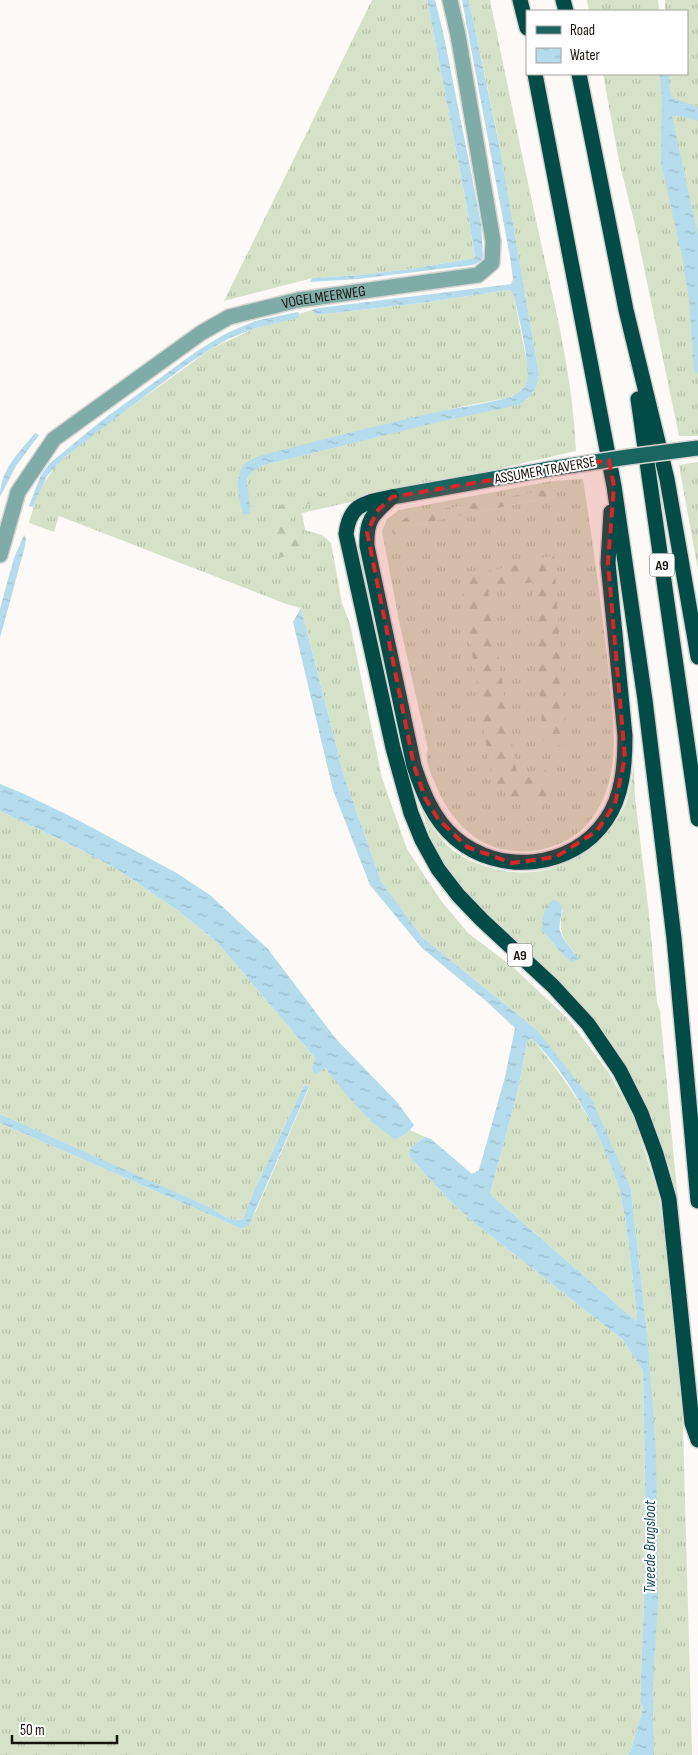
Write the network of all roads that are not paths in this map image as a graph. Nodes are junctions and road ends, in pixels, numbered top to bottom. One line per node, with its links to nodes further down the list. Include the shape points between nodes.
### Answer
1 (450, 0): 10 (street, VOGELMEERWEG, via 493,241 492,263 478,274 298,300 229,317 201,333 54,439 18,492)
2 (520, 0): 3 (highway)
3 (526, 24)
4 (535, 75): 8 (highway, A9)
5 (579, 75): 6 (highway, A9)
6 (626, 310): 11 (highway, A9, via 666,479); 12 (highway, A9)
7 (698, 448): 9 (main road, ASSUMER TRAVERSE, bridge, via 550,469)
8 (614, 486): 9 (highway, A9, via 608,563 625,736 621,784 607,819 590,838 567,853 543,861 512,863 495,860 454,837 425,798 414,766 367,546 369,522); 13 (highway, A9, via 646,700 673,929)
9 (392, 497): 14 (highway, A9, via 357,507 348,521 346,534 393,748 411,813 438,869 458,895 588,1024 620,1071 642,1113 669,1199 692,1423)
10 (0, 555)
11 (698, 657)
12 (698, 819)
13 (698, 1201)
14 (698, 1440)

